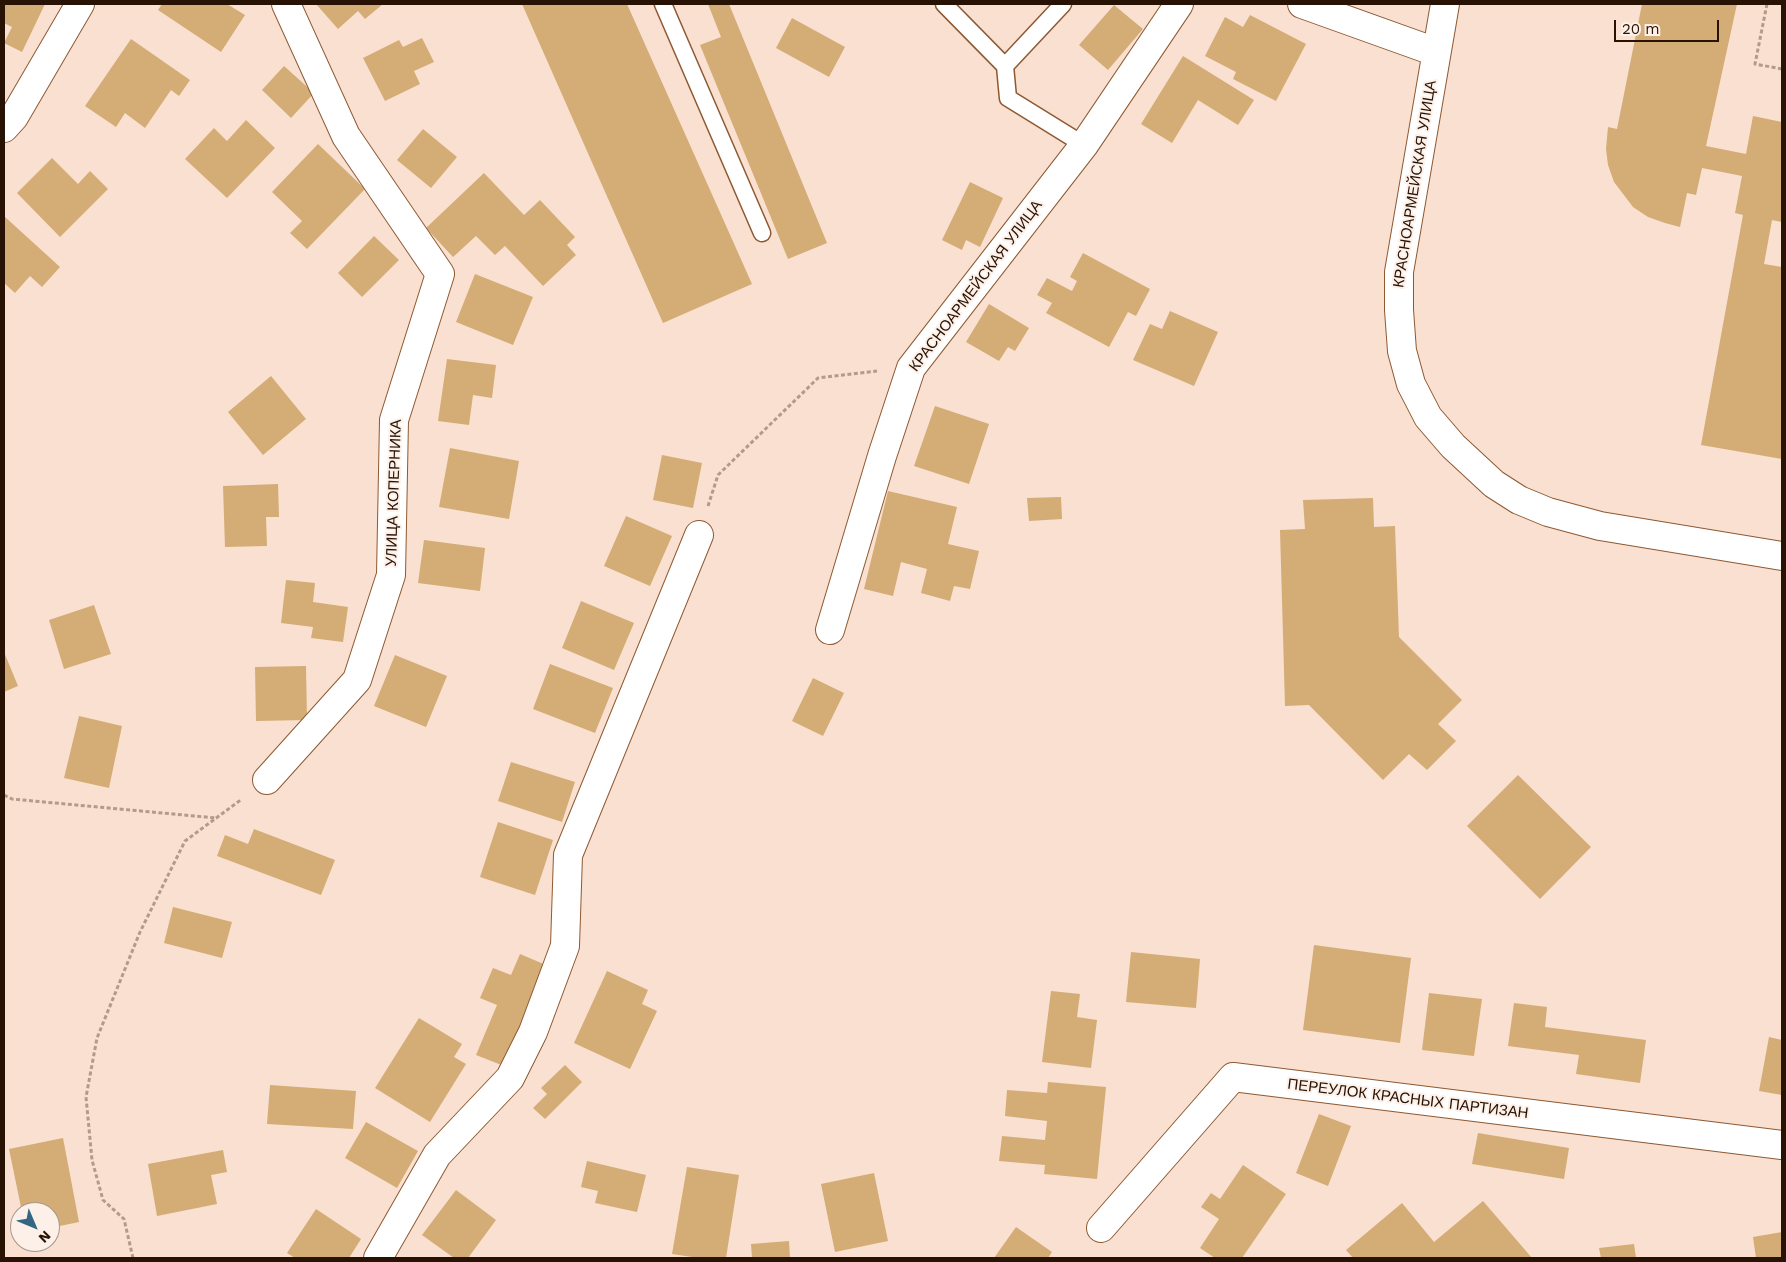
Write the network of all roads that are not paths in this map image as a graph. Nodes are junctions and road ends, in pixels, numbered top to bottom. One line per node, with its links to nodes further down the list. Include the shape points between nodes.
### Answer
1 (80, 4): 11 (street, via 14,117)
2 (286, 4): 17 (street, УЛИЦА КОПЕРНИКА, via 346,136 440,274 394,420 391,575 357,680)
3 (663, 4): 13 (lane)
4 (944, 4): 10 (lane)
5 (1063, 4): 10 (lane)
6 (1179, 4): 12 (street, КРАСНОАРМЕЙСКАЯ УЛИЦА)
7 (1302, 4): 9 (street)
8 (1445, 4): 9 (street, КРАСНОАРМЕЙСКАЯ УЛИЦА)
9 (1436, 52): 15 (street, КРАСНОАРМЕЙСКАЯ УЛИЦА, via 1401,264 1398,310 1402,350 1411,384 1428,417 1453,446 1494,484 1519,500 1548,512 1600,526)
10 (1005, 66): 12 (lane, via 1008,98)
11 (4, 128)
12 (1084, 144): 16 (street, КРАСНОАРМЕЙСКАЯ УЛИЦА, via 911,368)
13 (762, 233)
14 (699, 535): 20 (street, via 568,855 565,946 533,1032 510,1078 437,1155)
15 (1782, 556)
16 (830, 630)
17 (266, 780)
18 (1782, 1145): 19 (street, ПЕРЕУЛОК КРАСНЫХ ПАРТИЗАН, via 1233,1077)
19 (1101, 1228)
20 (378, 1258)

